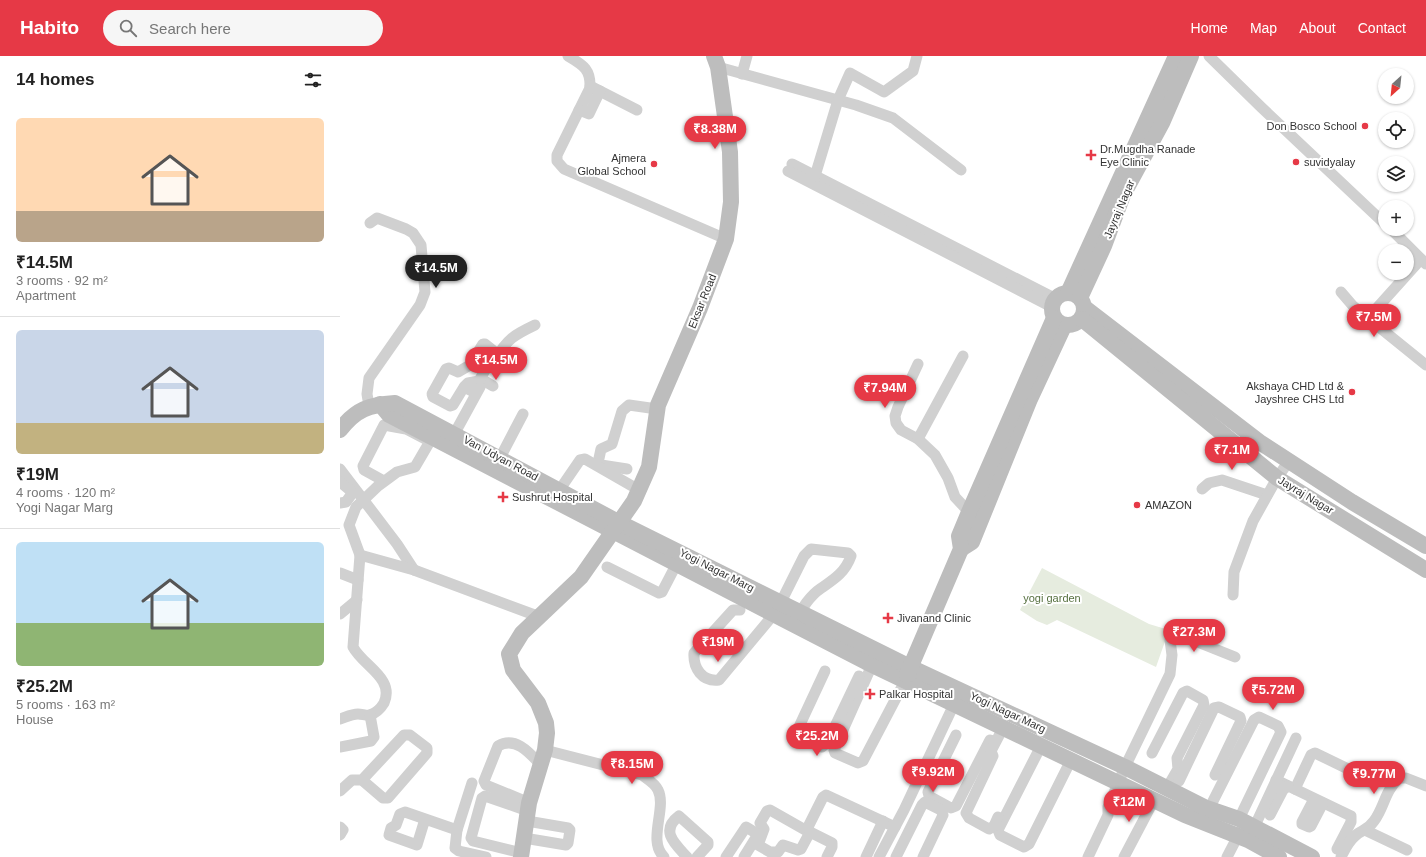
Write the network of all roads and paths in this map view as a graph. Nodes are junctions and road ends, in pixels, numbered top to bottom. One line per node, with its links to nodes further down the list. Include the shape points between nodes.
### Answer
1 (568, 56): 9 (street, via 582,64)
2 (747, 56): 8 (street)
3 (917, 56): 10 (street, via 913,71 884,92 850,73)
4 (1176, 56): 12 (street, Jayraj Nagar)
5 (1191, 56): 12 (street, Jayraj Nagar)
6 (1209, 56): 16 (street)
7 (716, 61): 8 (street); 19 (street, Eksar Road, via 730,152 730,202)
8 (742, 74): 10 (street)
9 (595, 88): 11 (street); 19 (street, via 586,110 557,155 557,161 564,169)
10 (838, 100): 13 (street, via 893,118); 14 (street)
11 (637, 110)
12 (1156, 120): 22 (street, Jayraj Nagar, via 1113,206)
13 (961, 170)
14 (815, 176): 15 (street); 15 (street, via 790,167)
15 (828, 187): 22 (street)
16 (1378, 217)
17 (370, 223): 31 (street, via 377,218 413,233 421,245 425,292 420,305 369,378 366,394)
18 (1397, 236): 20 (street)
19 (726, 239): 32 (street, Eksar Road)
20 (1423, 261): 23 (street)
21 (1341, 292): 23 (street)
22 (1067, 308): 30 (street); 38 (street, Jayraj Nagar); 41 (street, Jayraj Nagar)
23 (1368, 318): 27 (street)
24 (535, 325): 29 (street, via 513,335 504,343 489,382)
25 (964, 356): 35 (street)
26 (918, 364): 35 (street, via 895,416 901,430)
27 (1426, 365)
28 (464, 386): 28 (street, via 450,406 432,394 446,369 458,372 466,368 485,344 495,352 478,381); 29 (street)
29 (476, 393): 36 (street)
30 (1022, 403): 50 (street); 53 (street, via 972,542)
31 (374, 405): 34 (street, via 348,419); 36 (street, Van Udyan Road, via 389,415)
32 (658, 409): 40 (street, via 629,405 622,411 612,444 601,449 598,463); 45 (street, Eksar Road, via 650,467)
33 (523, 414): 37 (street)
34 (340, 430)
35 (918, 439): 50 (street, via 935,455 955,497)
36 (451, 440): 37 (street, Van Udyan Road); 46 (street, Van Udyan Road)
37 (500, 458): 46 (street, Van Udyan Road)
38 (1289, 461): 41 (street); 52 (street, Jayraj Nagar)
39 (340, 469): 43 (street)
40 (627, 469)
41 (1277, 478): 47 (street); 58 (street, Jayraj Nagar)
42 (384, 481): 42 (street, via 396,472 415,467 429,443 427,440 406,429 384,425 363,466 364,470); 48 (street)
43 (344, 482): 48 (street); 49 (street, via 351,495 346,502)
44 (1202, 489): 47 (street, via 1209,483 1222,480)
45 (639, 490): 46 (street, via 584,459 580,460); 51 (street, Eksar Road)
46 (556, 495): 51 (street, Van Udyan Road)
47 (1267, 495): 61 (street, via 1240,552 1234,572)
48 (364, 500): 54 (street, via 356,507 349,525); 57 (street)
49 (340, 503)
50 (968, 512): 53 (street, via 959,536)
51 (616, 527): 55 (street, Yogi Nagar Marg); 66 (street, Eksar Road, via 581,577)
52 (1426, 546)
53 (961, 549): 72 (street)
54 (360, 555): 57 (street); 60 (street)
55 (684, 563): 56 (street, via 659,593); 62 (street, Yogi Nagar Marg)
56 (607, 567)
57 (414, 570): 66 (street)
58 (1426, 570)
59 (340, 573): 60 (street)
60 (358, 580): 63 (street)
61 (1232, 595)
62 (741, 597): 64 (street, Yogi Nagar Marg); 64 (street, via 733,610 694,653 693,662 699,673 707,679 718,680)
63 (357, 600): 65 (street); 75 (street, via 353,647 358,656 384,681 386,694 380,708)
64 (777, 608): 67 (street, Yogi Nagar Marg); 67 (street, via 804,556 812,549 848,553 851,556 850,561 838,577 818,590)
65 (340, 614)
66 (540, 617): 85 (street, Eksar Road, via 522,633 509,654 513,670 538,703 543,716 547,733)
67 (797, 618): 68 (street, Yogi Nagar Marg)
68 (843, 641): 70 (street, Yogi Nagar Marg); 72 (street, Yogi Nagar Marg)
69 (1235, 657): 77 (street, via 1180,635 1170,640 1170,674)
70 (869, 663): 71 (street, via 827,743 822,747 799,736 797,731); 72 (street, Yogi Nagar Marg); 72 (street, via 860,696 834,750 835,753 858,763 863,761)
71 (825, 671)
72 (908, 674): 73 (street, Yogi Nagar Marg); 74 (street, Yogi Nagar Marg)
73 (961, 690): 74 (street); 88 (street, Yogi Nagar Marg)
74 (953, 705): 78 (street, Yogi Nagar Marg); 87 (street)
75 (370, 715): 76 (street, via 357,714); 83 (street, via 374,737 371,741)
76 (340, 719)
77 (1146, 725): 79 (street); 88 (street)
78 (1000, 727): 82 (street, Yogi Nagar Marg); 82 (street, via 991,751 993,756 966,813 969,818 989,829 994,826); 89 (street, via 956,806 951,808 929,796 928,792)
79 (1162, 733): 84 (street); 98 (street, via 1183,692 1187,691 1203,700 1204,705 1177,758 1178,769)
80 (956, 735): 89 (street)
81 (1296, 738): 93 (street)
82 (1038, 745): 86 (street, Yogi Nagar Marg); 86 (street, via 998,830 1000,835 1024,847 1029,844)
83 (340, 747)
84 (1152, 753)
85 (542, 757): 103 (street, Eksar Road); 103 (street, via 514,744 498,746 484,781 486,785); 114 (street, via 642,775 659,790)
86 (1071, 760): 95 (street, Yogi Nagar Marg)
87 (927, 761): 89 (street); 102 (street)
88 (1125, 766): 95 (street); 98 (street, Yogi Nagar Marg)
89 (940, 767)
90 (1346, 768): 97 (street, via 1315,753 1311,755)
91 (1215, 775): 98 (street, via 1241,721 1240,717 1219,707 1214,708)
92 (362, 780): 92 (street, via 383,798 388,798 427,753 426,748 410,735 404,735); 99 (street, via 352,780)
93 (1276, 780): 97 (street); 111 (street)
94 (472, 783): 112 (street)
95 (1118, 783): 100 (street, Yogi Nagar Marg); 130 (street, via 1108,807 1108,815)
96 (1426, 786): 113 (street, via 1399,778 1390,786 1376,819)
97 (1292, 788): 104 (street, via 1283,790); 135 (street, via 1351,816 1351,822)
98 (1171, 790): 101 (street, Yogi Nagar Marg)
99 (340, 791)
100 (1154, 800): 111 (street, Yogi Nagar Marg, via 1185,815); 131 (street)
101 (1209, 809): 111 (street, Yogi Nagar Marg); 111 (street, via 1254,720 1259,717 1278,726 1281,732)
102 (904, 810): 105 (street); 109 (street)
103 (528, 812): 116 (street, Eksar Road); 116 (street, via 568,828 568,843); 116 (street, via 485,796 482,798 471,838 473,841)
104 (1270, 815)
105 (916, 816): 128 (street); 129 (street, via 925,802 941,810 943,815)
106 (425, 819): 112 (street)
107 (882, 821): 109 (street); 126 (street, via 826,795 808,827 810,832 832,843); 127 (street)
108 (340, 827): 115 (street, via 343,830)
109 (895, 827): 118 (street)
110 (671, 828): 114 (street); 122 (street, via 671,840); 123 (street, via 673,820 680,816 708,842)
111 (1245, 829): 132 (street); 133 (street, Yogi Nagar Marg); 134 (street, Yogi Nagar Marg)
112 (458, 830): 120 (street, via 455,844 459,851)
113 (1367, 830): 117 (street); 136 (street, via 1356,835)
114 (657, 834): 121 (street, via 660,854)
115 (340, 835)
116 (522, 849)
117 (1407, 850)
118 (881, 853): 128 (street)
119 (769, 855): 119 (street, via 778,852 786,844 801,849 809,834 767,811 760,823 764,829 758,845)
120 (486, 857)
121 (664, 857)
122 (687, 857)
123 (696, 857)
124 (726, 857): 125 (street, via 746,827 757,836)
125 (744, 857)
126 (827, 857)
127 (866, 857)
128 (896, 857)
129 (923, 857)
130 (1088, 857)
131 (1124, 857)
132 (1227, 857)
133 (1279, 857)
134 (1312, 857)
135 (1333, 857)
136 (1341, 857)

